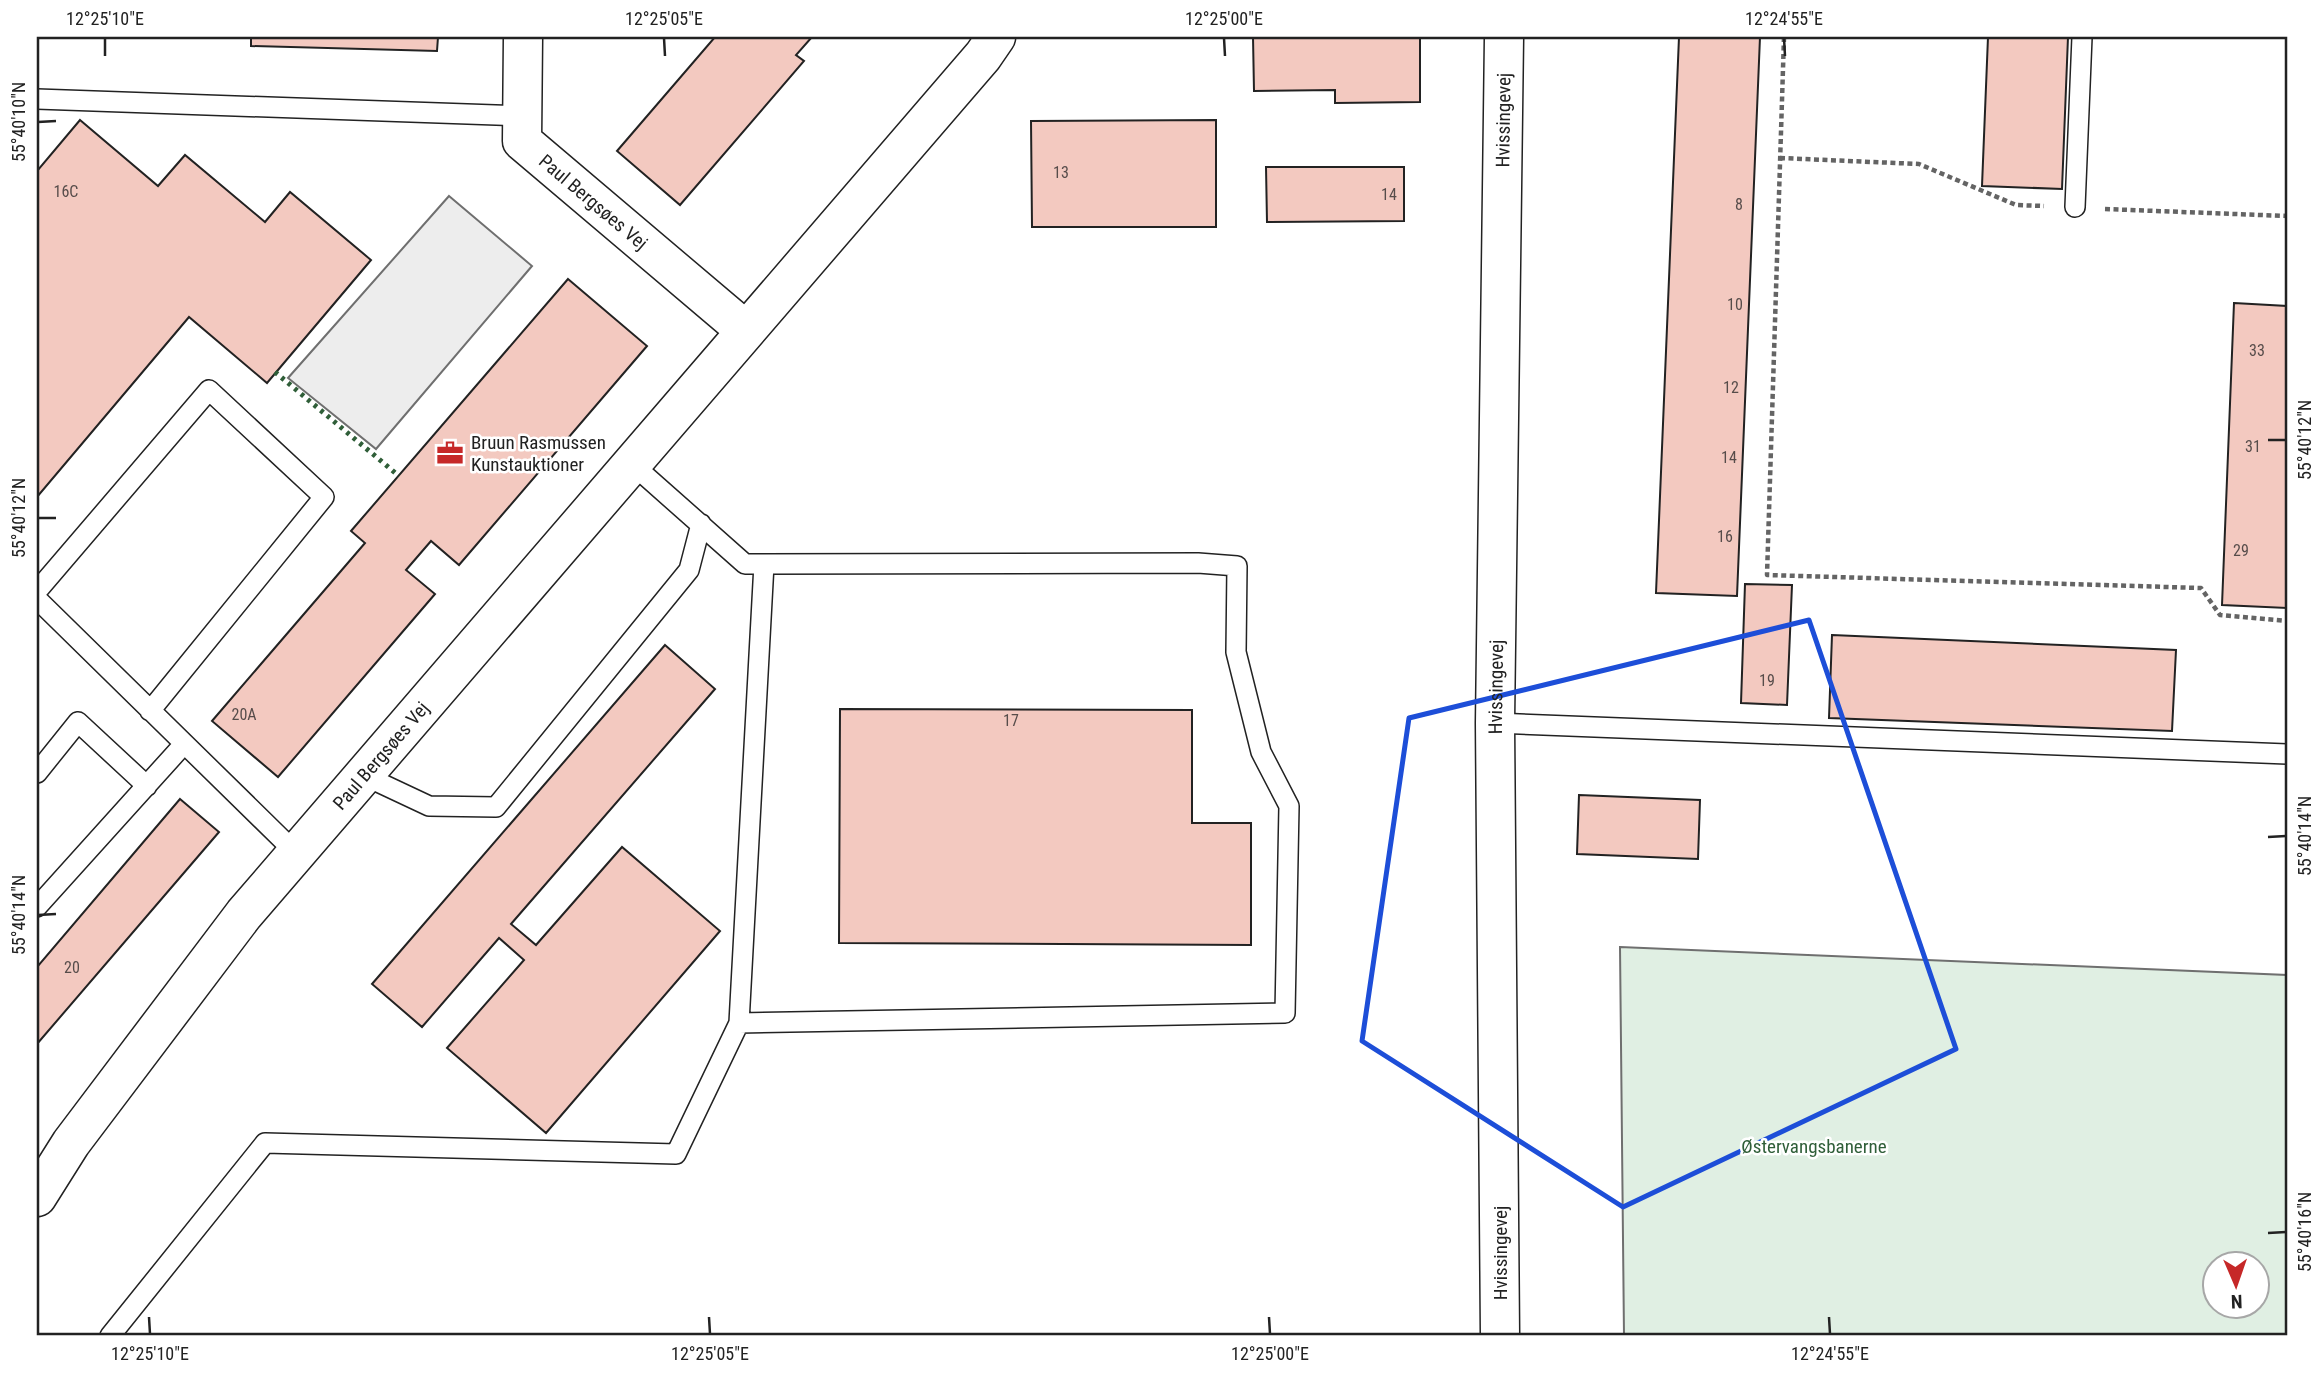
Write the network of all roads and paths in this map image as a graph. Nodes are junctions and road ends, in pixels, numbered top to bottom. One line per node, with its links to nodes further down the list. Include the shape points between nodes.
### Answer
1 (523, 37): 7 (street, Paul Bergsøes Vej)
2 (996, 37): 11 (street, Paul Bergsøes Vej)
3 (1504, 37): 19 (street, Hvissingevej)
4 (1784, 37): 8 (path)
5 (2082, 37): 9 (lane)
6 (37, 99): 7 (lane)
7 (522, 116): 11 (street, Paul Bergsøes Vej, via 522,141)
8 (1780, 158): 9 (path, via 1919,164 2016,205); 17 (path, via 1768,575 2200,588 2220,615)
9 (2075, 208): 10 (path)
10 (2287, 216)
11 (745, 330): 12 (street, Paul Bergsøes Vej)
12 (631, 463): 13 (lane); 23 (street, Paul Bergsøes Vej)
13 (701, 524): 14 (lane, via 745,564); 23 (lane, via 689,570 496,807 429,806)
14 (764, 564): 27 (lane); 27 (lane, via 1237,566 1236,652 1261,752 1289,806 1285,1013)
15 (37, 591): 18 (lane, via 209,390 324,497)
16 (37, 599): 18 (lane)
17 (2287, 621)
18 (150, 710): 20 (lane)
19 (1495, 723): 21 (lane); 30 (street, Hvissingevej)
20 (184, 744): 24 (lane); 25 (lane)
21 (2287, 754)
22 (37, 773): 24 (lane, via 78,722)
23 (363, 775): 25 (street, Paul Bergsøes Vej)
24 (147, 786): 26 (lane)
25 (296, 853): 28 (street, Paul Bergsøes Vej, via 244,914 71,1143)
26 (37, 908)
27 (739, 1023): 29 (lane, via 676,1154 265,1143)
28 (37, 1197)
29 (110, 1336)
30 (1500, 1336)

